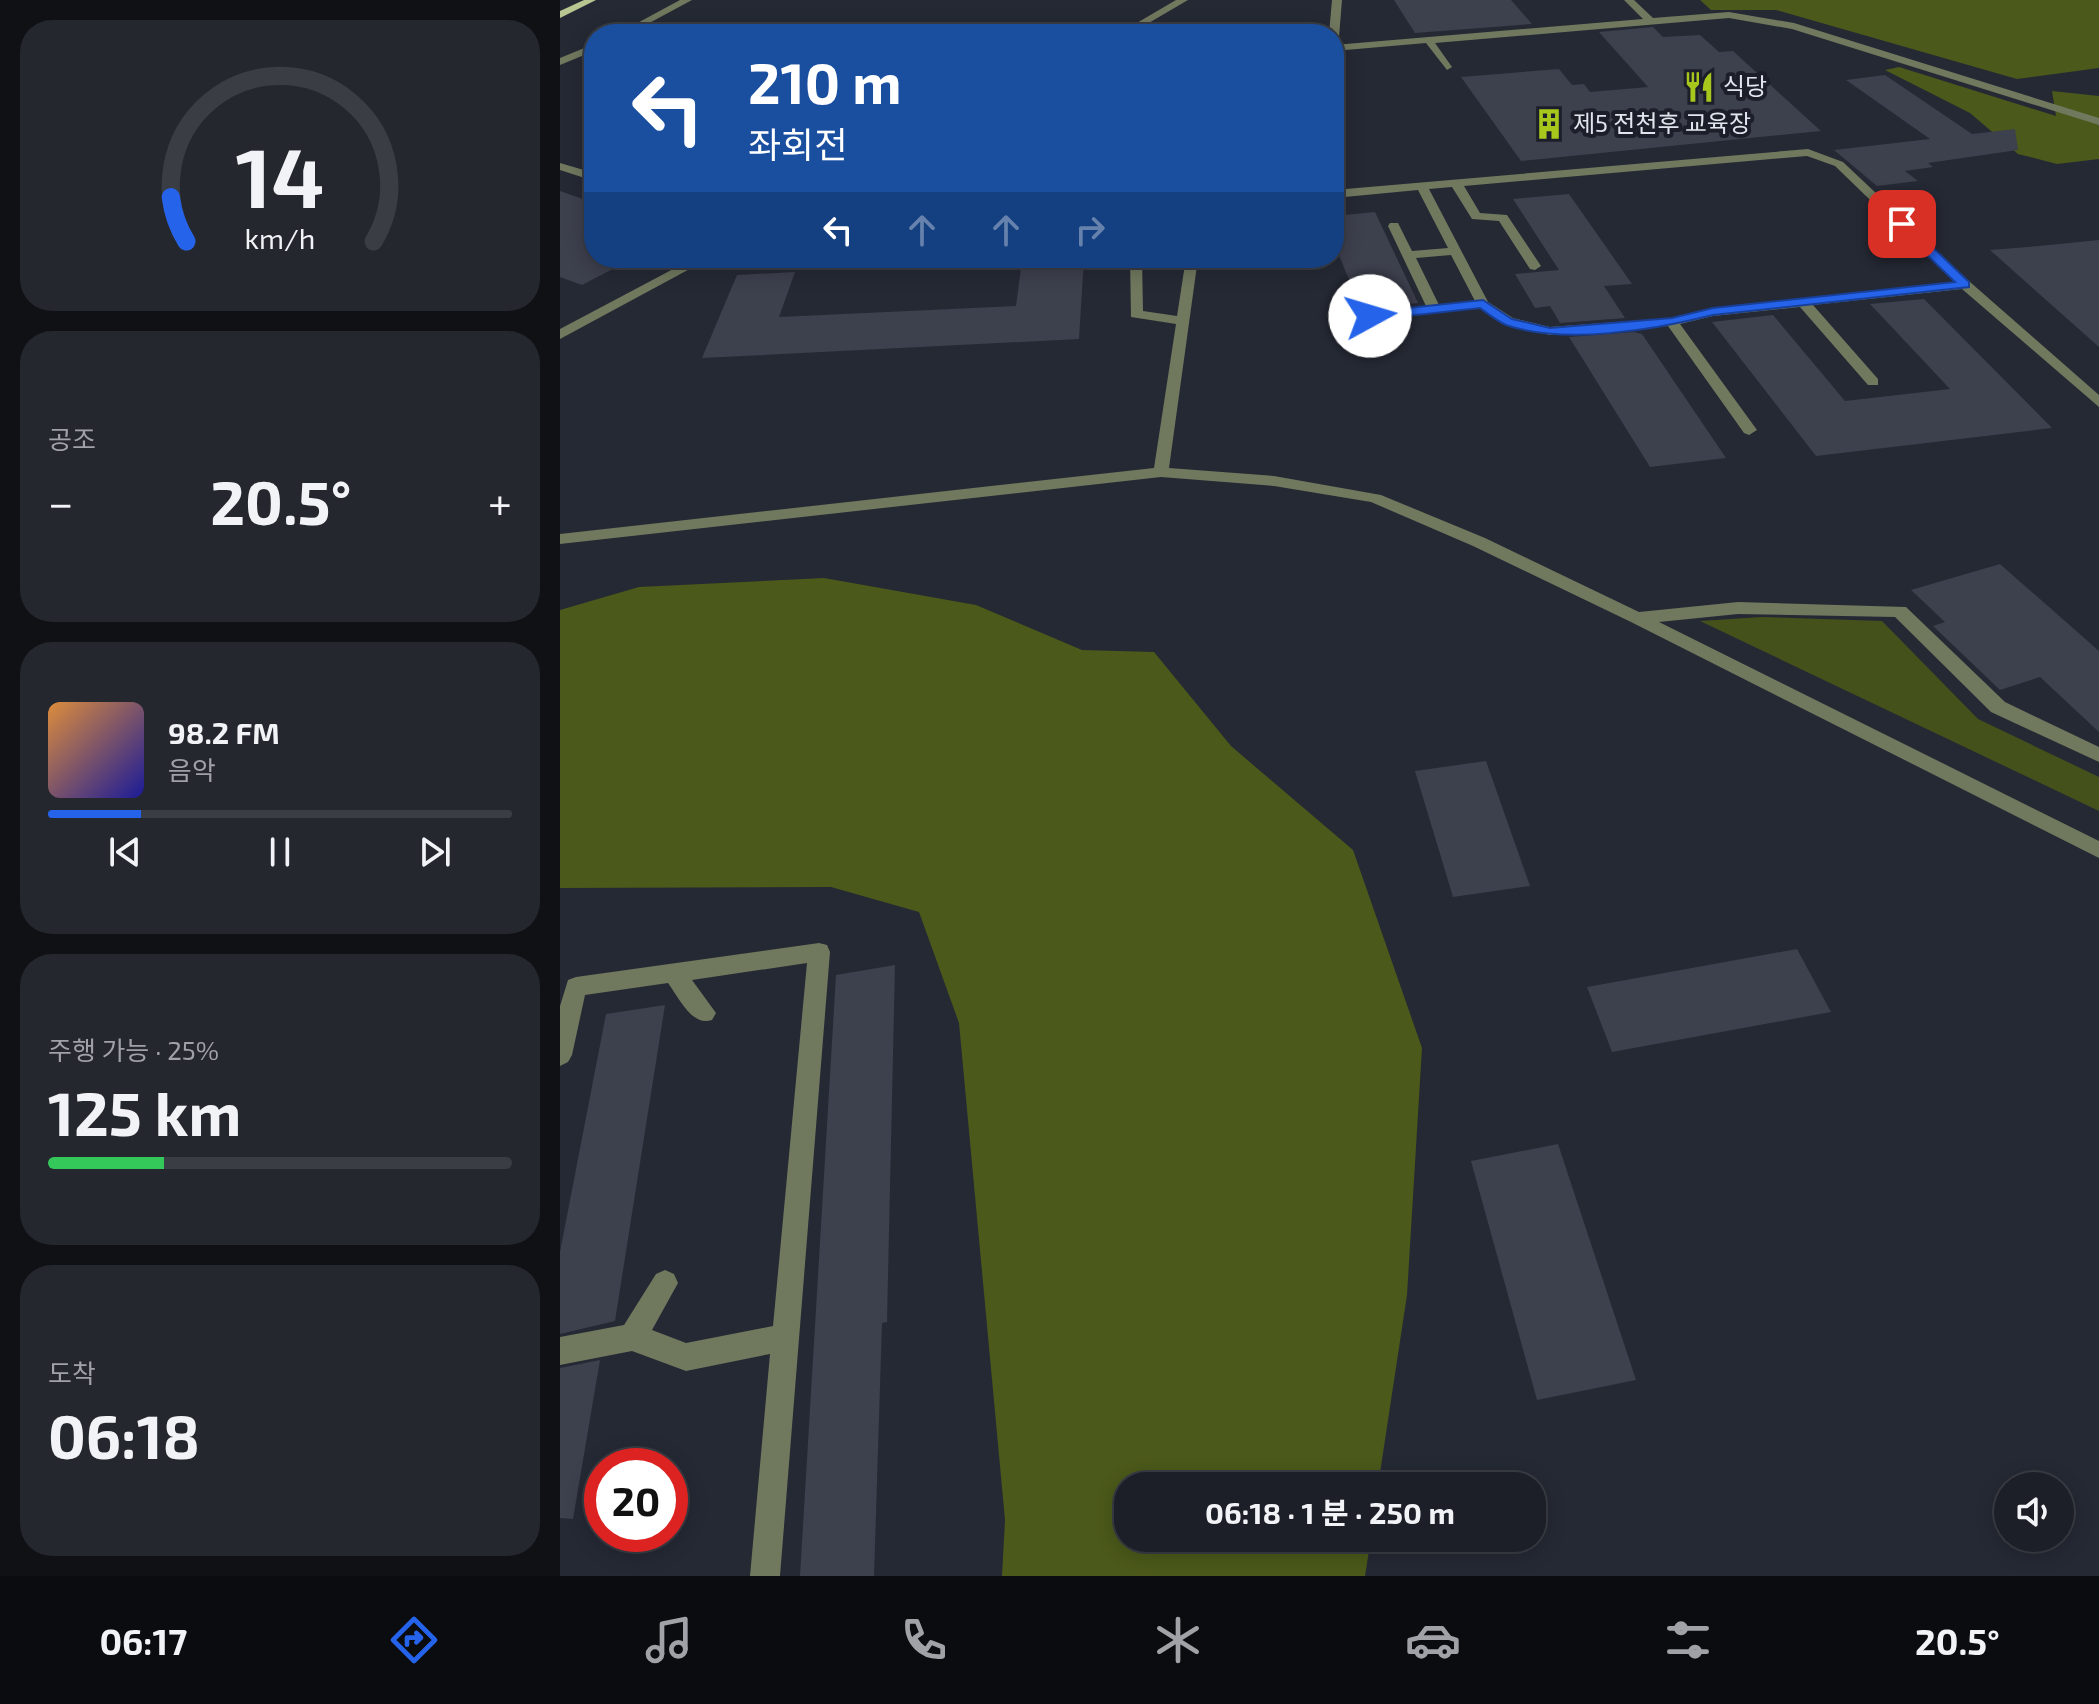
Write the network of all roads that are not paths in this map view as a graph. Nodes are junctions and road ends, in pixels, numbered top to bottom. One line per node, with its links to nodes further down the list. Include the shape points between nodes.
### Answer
1 (591, 0): 6 (main road)
2 (687, 0): 8 (street)
3 (1183, 0): 9 (street)
4 (1337, 0): 10 (street)
5 (1629, 0): 7 (street)
6 (560, 15)
7 (1652, 23): 11 (street); 16 (street, via 1729,15 1770,19)
8 (641, 24)
9 (1141, 24)
10 (1335, 24)
11 (1429, 41): 12 (street); 15 (street)
12 (1344, 47)
13 (584, 51): 14 (street)
14 (560, 62)
15 (1447, 67)
16 (2099, 122)
17 (560, 166): 18 (street)
18 (584, 174)
19 (1457, 185): 20 (street); 25 (street, via 1476,216 1503,218); 29 (street, via 1808,152 1839,164)
20 (1423, 188): 21 (street); 23 (street)
21 (1344, 193)
22 (1394, 226): 24 (street)
23 (1455, 251): 24 (street); 31 (street)
24 (1408, 255): 32 (street)
25 (1535, 266)
26 (685, 268): 36 (street)
27 (1136, 268): 34 (street, via 1136,314)
28 (1191, 268): 34 (street)
29 (1965, 285): 30 (street); 38 (street)
30 (1803, 302): 35 (street); 37 (street)
31 (1483, 304): 32 (street); 35 (street, via 1508,321 1550,331)
32 (1434, 309): 33 (street)
33 (1370, 316)
34 (1183, 321): 40 (street)
35 (1672, 322): 39 (street)
36 (560, 335)
37 (1873, 382)
38 (2099, 403)
39 (1749, 430)
40 (1161, 472): 41 (street); 42 (street, via 1274,481 1375,498)
41 (560, 539)
42 (1637, 618): 43 (street, via 1738,608 1900,611 1998,707); 44 (street)
43 (2099, 755)
44 (2097, 850)
45 (673, 973): 46 (street); 47 (street, via 576,987); 50 (street, via 819,952)
46 (704, 1013)
47 (560, 1055)
48 (665, 1283): 49 (street)
49 (632, 1337): 50 (street, via 686,1357); 51 (street)
50 (786, 1337): 52 (street)
51 (560, 1351)
52 (765, 1576)

